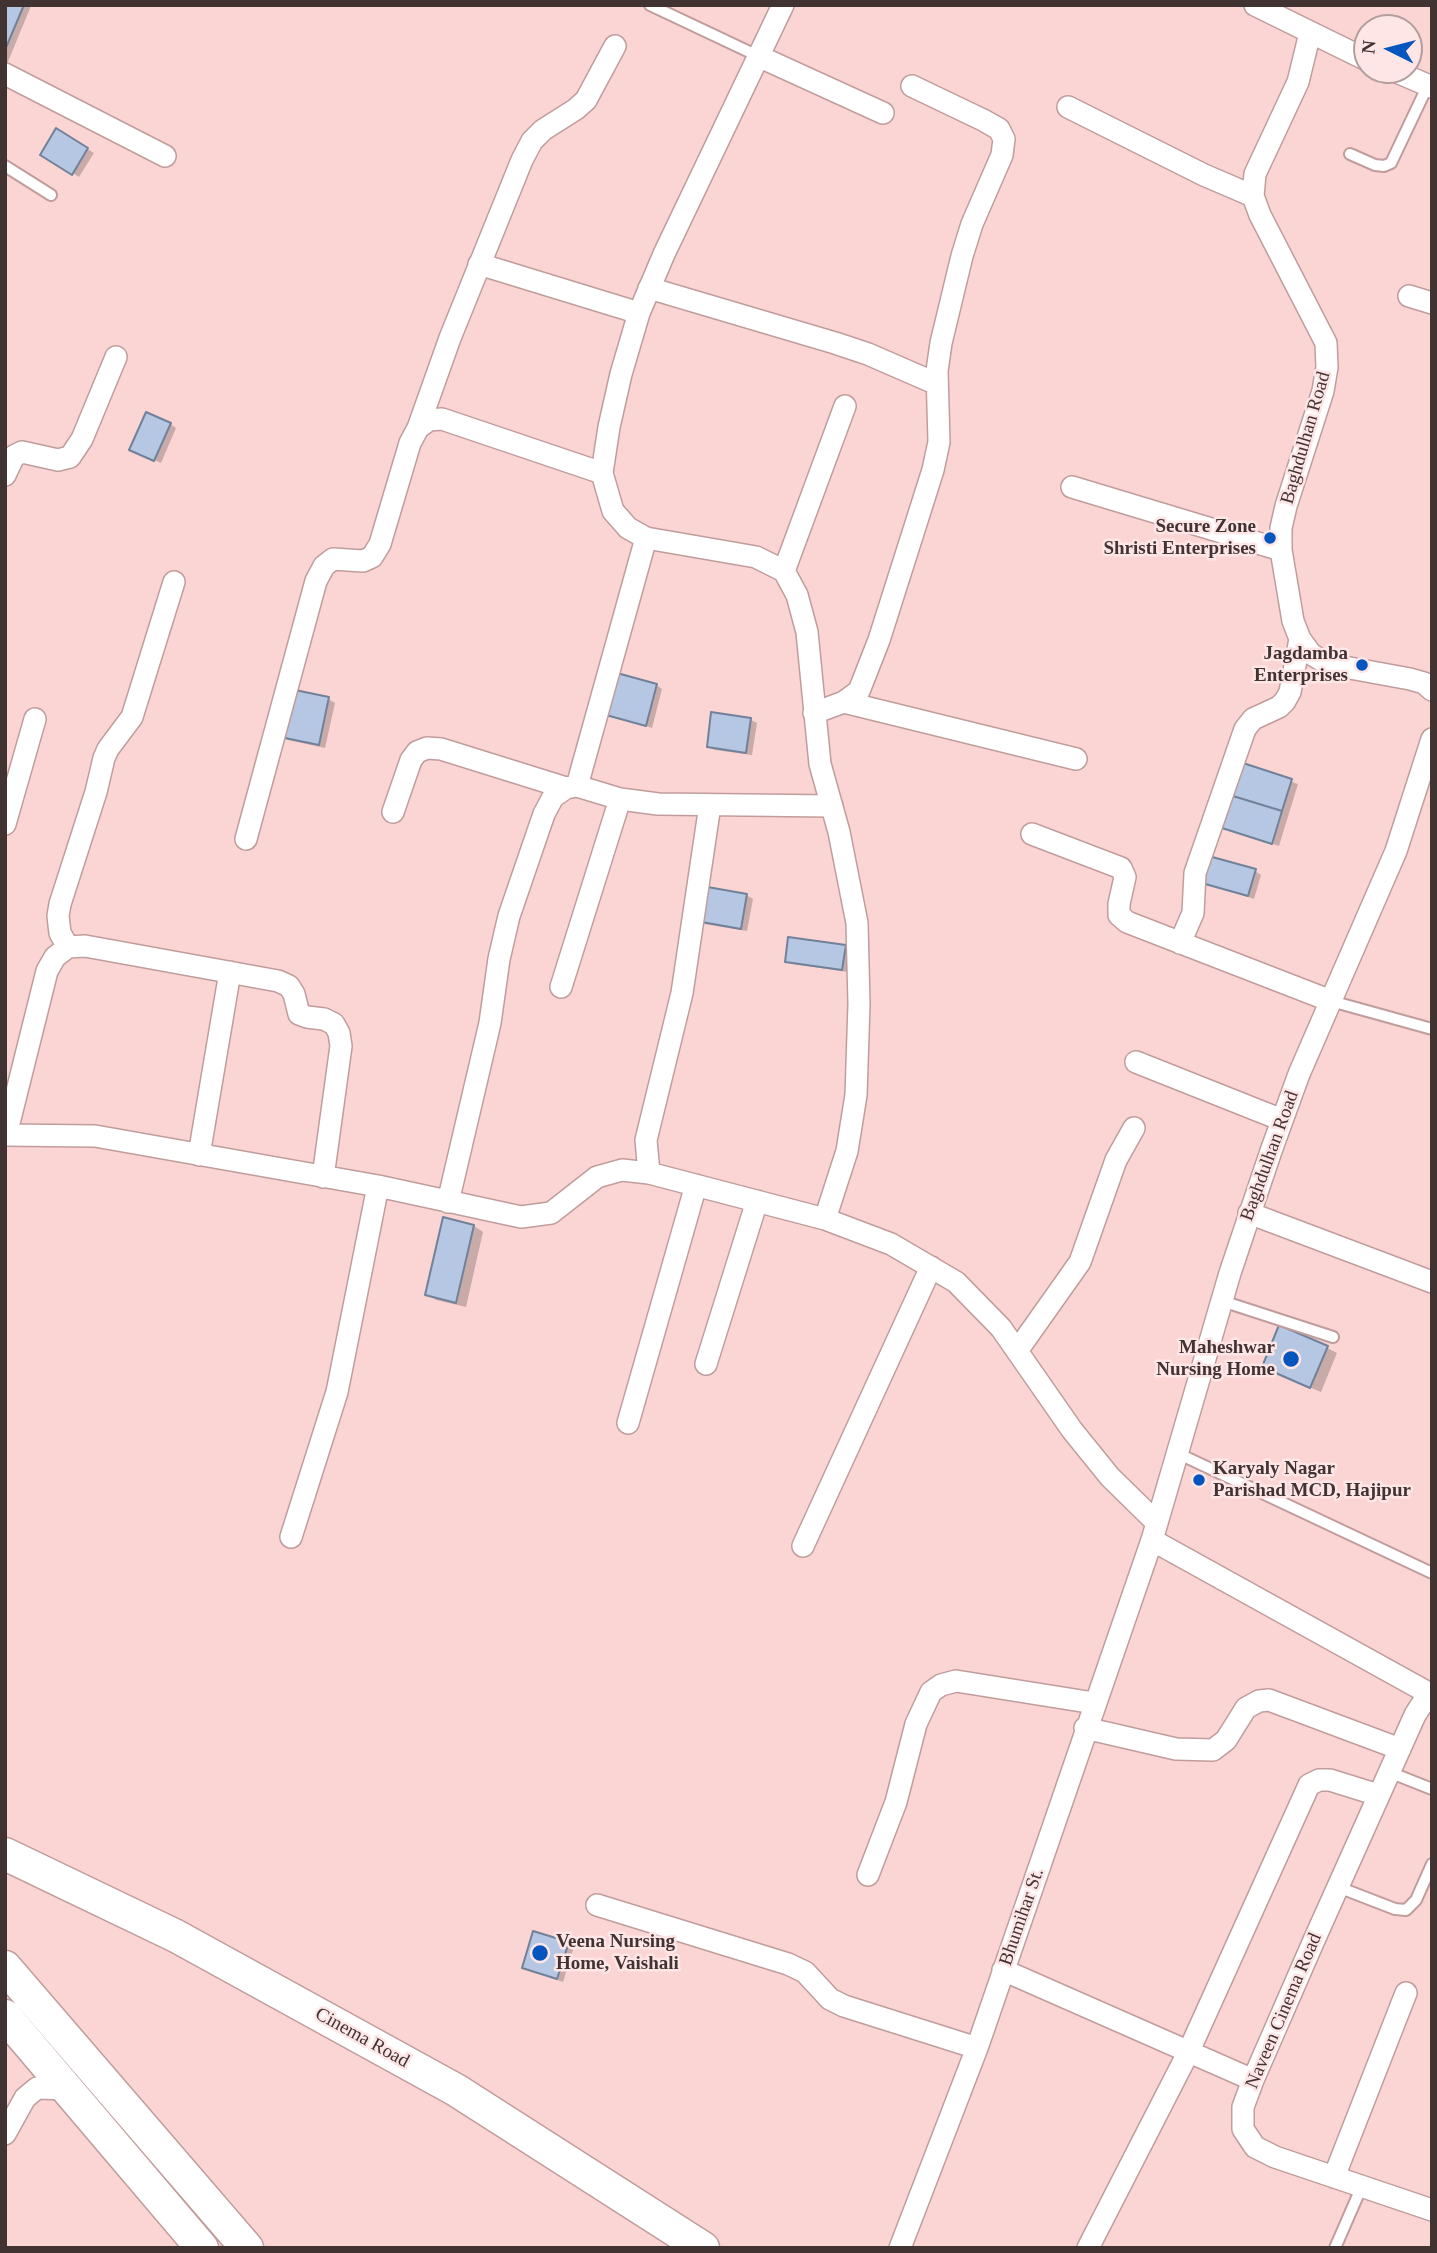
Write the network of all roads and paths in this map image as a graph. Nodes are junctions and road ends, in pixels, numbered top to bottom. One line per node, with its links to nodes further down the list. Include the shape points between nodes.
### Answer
1 (650, 5): 7 (lane)
2 (783, 5): 7 (street)
3 (1255, 5): 4 (street)
4 (1310, 33): 6 (street); 17 (street, via 1298,82 1255,174)
5 (615, 46): 18 (street, via 586,100 532,141)
6 (1353, 53)
7 (758, 56): 12 (street); 19 (street)
8 (5, 74): 14 (street)
9 (912, 86): 24 (street, via 999,129 1004,139 1002,155 962,256 941,343)
10 (1430, 86): 13 (lane, via 1391,163 1375,165)
11 (1068, 107): 17 (street)
12 (883, 113)
13 (1350, 154)
14 (165, 156)
15 (5, 166): 16 (lane)
16 (51, 195)
17 (1253, 196): 31 (street, Baghdulhan Road, via 1326,343 1322,391 1286,506)
18 (479, 264): 22 (street); 26 (street)
19 (649, 288): 22 (street); 24 (street, via 868,354)
20 (1409, 296): 21 (street)
21 (1432, 303)
22 (639, 313): 27 (street, via 609,427)
23 (116, 357): 28 (street, via 70,457 58,460 22,452 14,456)
24 (937, 384): 36 (street, via 939,442 933,470 864,681)
25 (845, 406): 32 (street)
26 (418, 428): 27 (street, via 429,420 442,419); 48 (street, via 372,557 363,561 333,559 317,581)
27 (602, 473): 30 (street, via 613,511 628,528)
28 (5, 475)
29 (1072, 487): 31 (street)
30 (646, 538): 32 (street, via 756,557); 41 (street)
31 (1281, 550): 34 (street, Baghdulhan Road)
32 (785, 571): 37 (street, via 807,632)
33 (174, 582): 50 (street, via 132,717 104,758 60,904 60,933)
34 (1300, 639): 35 (street, via 1311,654 1328,664); 49 (street, via 1285,701 1253,719 1245,729 1195,873 1193,913)
35 (1429, 685)
36 (844, 702): 37 (street); 40 (street)
37 (814, 713): 44 (street, via 820,764)
38 (35, 719): 46 (street)
39 (1432, 739): 53 (street, Baghdulhan Road, via 1396,851)
40 (1076, 758)
41 (572, 787): 42 (street); 45 (street, via 427,748 411,760); 64 (street, via 553,797 544,814 509,916 490,1023)
42 (620, 799): 43 (street); 52 (street)
43 (710, 805): 44 (street); 60 (street, via 682,993 646,1140)
44 (832, 806): 67 (street, via 857,923 859,1003 856,1095 847,1151)
45 (393, 812)
46 (5, 824)
47 (1032, 834): 49 (street, via 1121,868 1125,877 1119,915)
48 (246, 839)
49 (1180, 943): 53 (street)
50 (68, 947): 51 (street, via 85,946); 58 (street, via 47,971)
51 (230, 972): 59 (street); 61 (street, via 289,986 299,1013 324,1019 339,1033)
52 (561, 987)
53 (1331, 1001): 54 (lane); 56 (street, Baghdulhan Road)
54 (1432, 1029)
55 (1136, 1062): 56 (street)
56 (1282, 1120): 66 (street, Baghdulhan Road)
57 (1134, 1128): 72 (street, via 1116,1160 1080,1262)
58 (6, 1136): 59 (street, via 95,1136)
59 (199, 1154): 61 (street)
60 (649, 1173): 62 (street); 64 (street, via 622,1171 597,1177 551,1213 521,1217)
61 (323, 1177): 63 (street)
62 (696, 1185): 65 (street); 74 (street)
63 (378, 1186): 64 (street); 77 (street, via 337,1392)
64 (448, 1202)
65 (757, 1202): 67 (street); 73 (street)
66 (1250, 1213): 69 (street); 70 (street, Baghdulhan Road)
67 (825, 1219): 68 (street, via 891,1244)
68 (931, 1267): 72 (street, via 956,1282 982,1307); 78 (street)
69 (1432, 1282)
70 (1222, 1301): 71 (lane); 75 (street, Baghdulhan Road)
71 (1333, 1337)
72 (1017, 1351): 76 (street, via 1072,1430)
73 (706, 1364)
74 (628, 1423)
75 (1177, 1453): 76 (street, Baghdulhan Road); 79 (lane)
76 (1154, 1531): 80 (street, Baghdulhan Road); 81 (street)
77 (291, 1537)
78 (803, 1546)
79 (1432, 1573)
80 (1137, 1583): 82 (street, Bhumihar St.)
81 (1428, 1699): 84 (street, Naveen Cinema Road)
82 (1094, 1703): 83 (street, Bhumihar St.); 90 (street, via 956,1681 941,1685 932,1692 916,1724 896,1802)
83 (1086, 1728): 84 (street, via 1176,1749 1213,1751 1226,1740 1246,1708 1269,1700); 94 (street, Bhumihar St.)
84 (1400, 1749): 85 (street, Naveen Cinema Road)
85 (1389, 1772): 86 (lane); 87 (street, Naveen Cinema Road)
86 (1432, 1789)
87 (1378, 1795): 91 (street, Naveen Cinema Road); 98 (street, via 1330,1780 1309,1785)
88 (5, 1854): 107 (street, Cinema Road, via 176,1936 456,2090)
89 (1432, 1864): 91 (lane, via 1416,1900 1406,1910)
90 (868, 1875)
91 (1338, 1887): 99 (street, Naveen Cinema Road)
92 (597, 1905): 97 (street, via 788,1964 805,1972 844,2006)
93 (5, 1967): 106 (street)
94 (1003, 1970): 97 (street, Bhumihar St.); 98 (street)
95 (1406, 1993): 102 (street)
96 (5, 2017): 100 (street)
97 (977, 2048): 108 (street, Bhumihar St.)
98 (1188, 2053): 99 (street); 109 (street)
99 (1253, 2080): 102 (street, Naveen Cinema Road, via 1243,2107 1242,2129 1255,2147)
100 (67, 2089): 101 (street, via 37,2088 25,2098); 105 (street)
101 (5, 2134)
102 (1334, 2177): 103 (street, Naveen Cinema Road)
103 (1363, 2186): 104 (street, Naveen Cinema Road); 110 (lane)
104 (1432, 2210)
105 (202, 2248)
106 (247, 2248)
107 (703, 2248)
108 (900, 2248)
109 (1088, 2248)
110 (1335, 2248)

